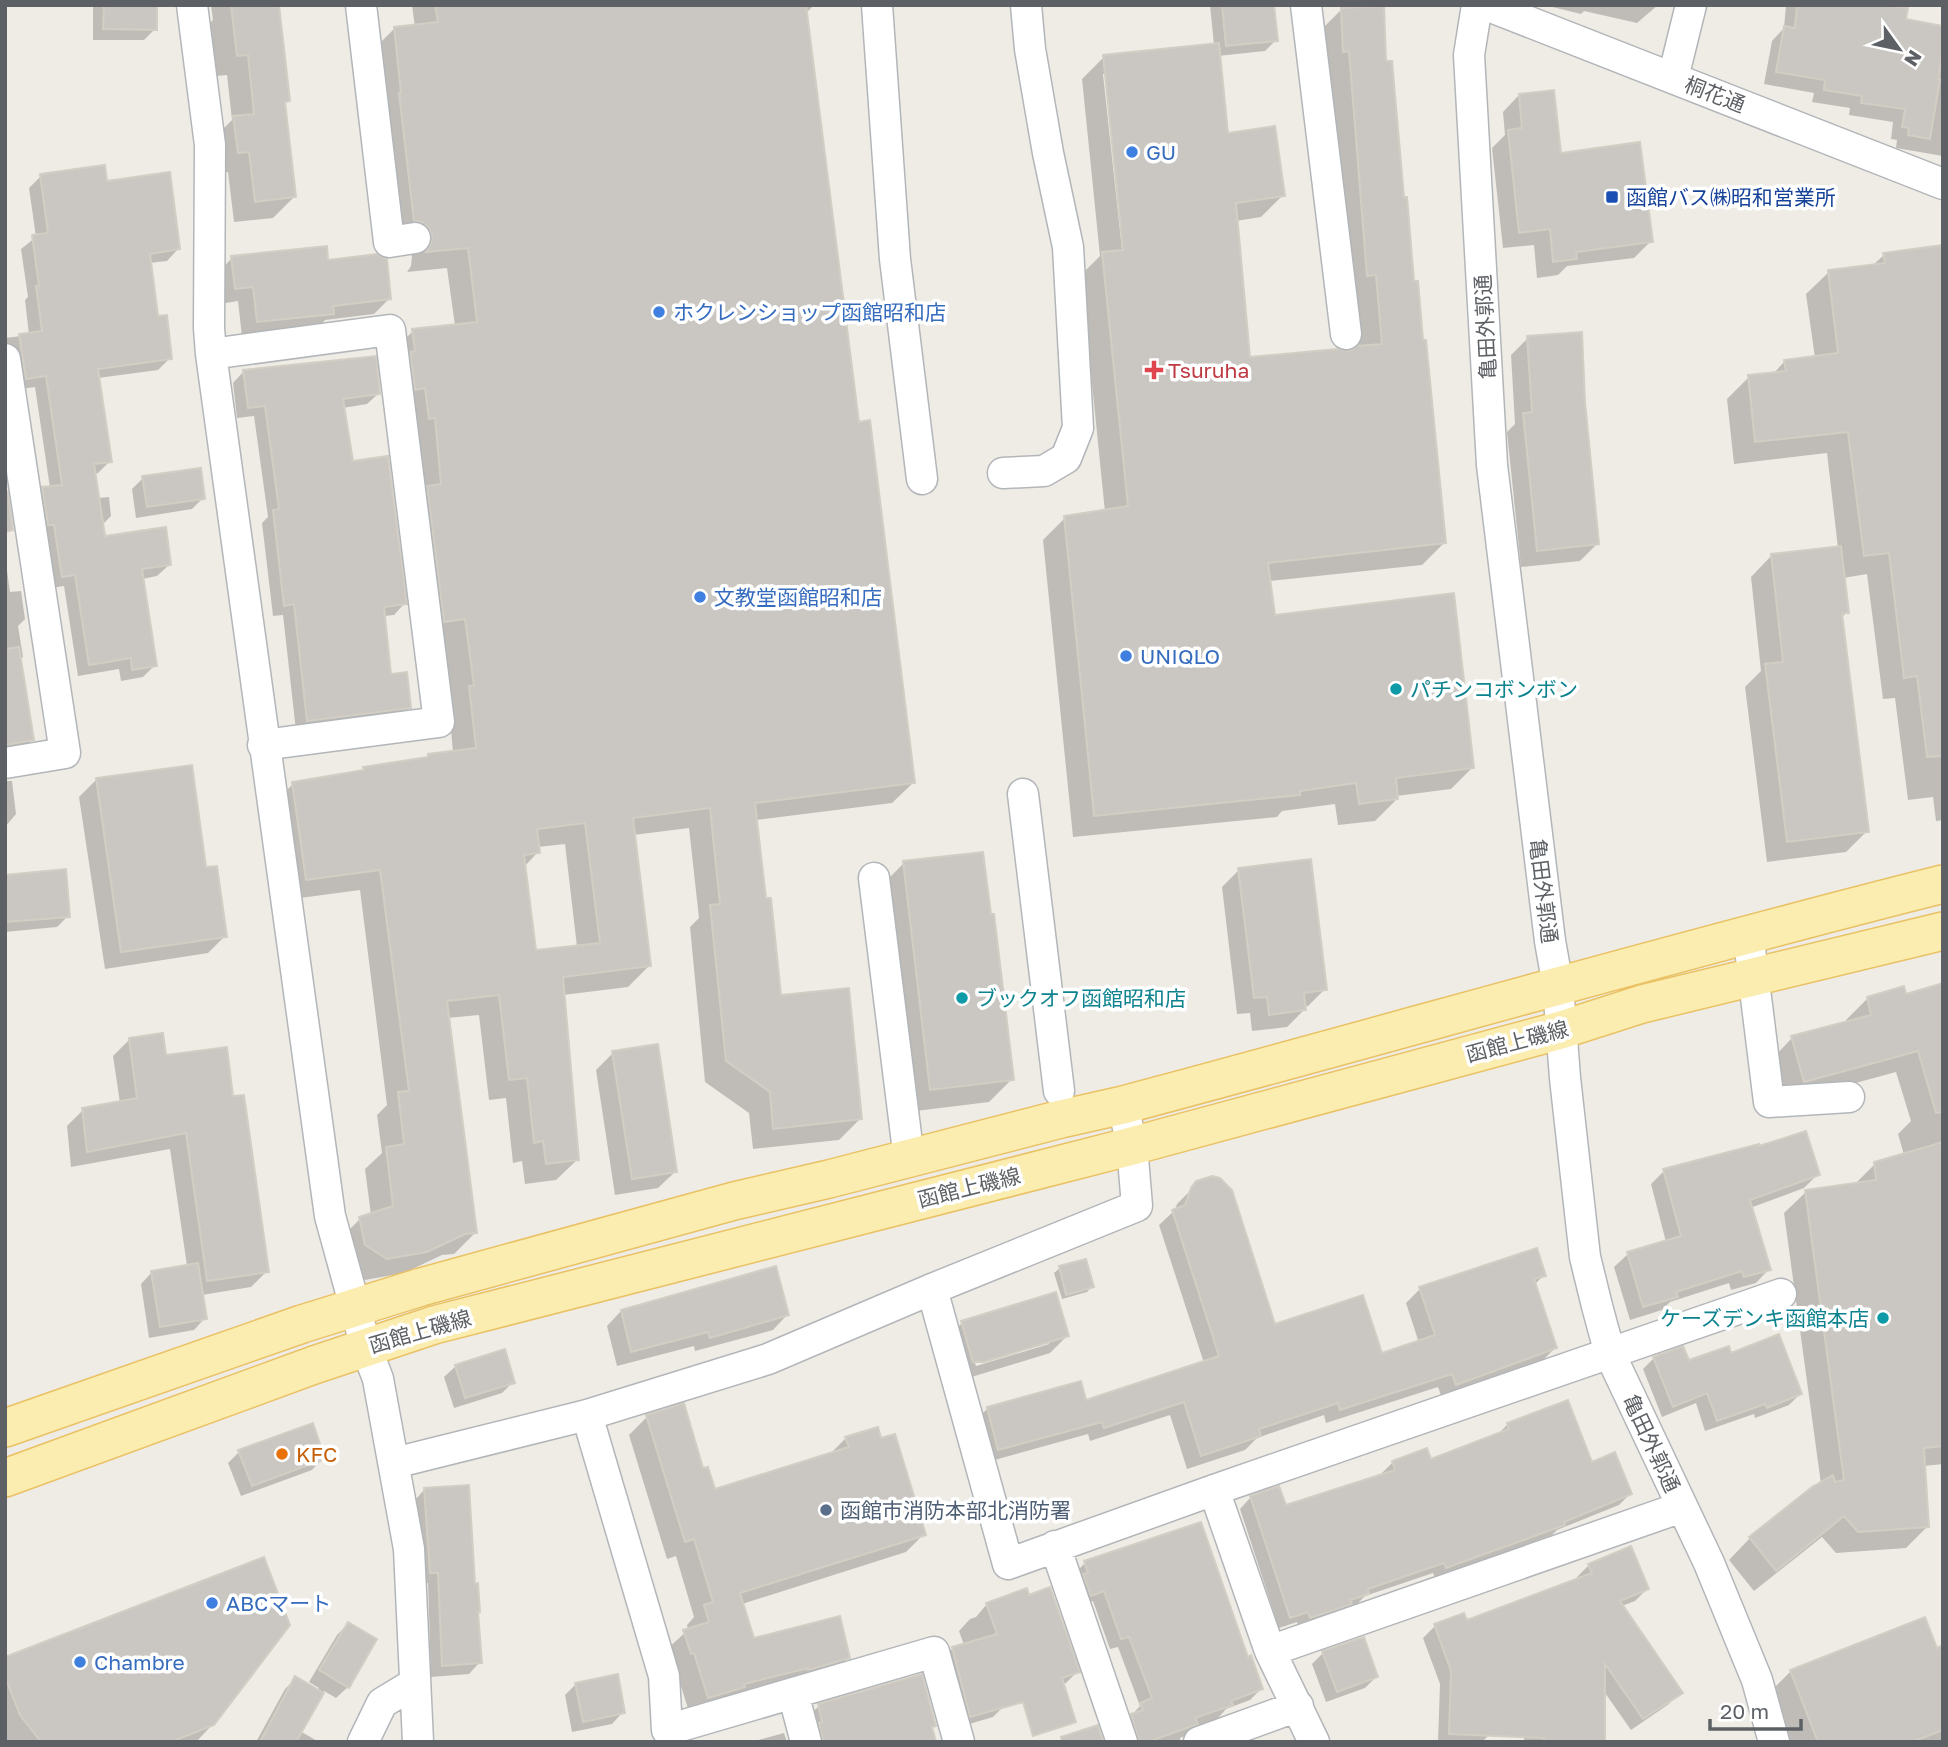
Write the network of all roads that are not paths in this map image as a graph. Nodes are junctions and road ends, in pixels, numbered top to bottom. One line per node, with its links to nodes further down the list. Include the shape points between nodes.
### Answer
1 (192, 5): 13 (street, via 210,145)
2 (361, 5): 11 (street, via 389,242)
3 (877, 5): 16 (street, via 895,259)
4 (1026, 5): 15 (street, via 1030,49 1068,247 1077,428 1066,458 1044,471)
5 (1306, 5): 12 (street)
6 (1477, 5): 25 (street, 亀田外郭通, via 1469,55 1492,465)
7 (1486, 5): 9 (street, 桐花通)
8 (1691, 5): 9 (street)
9 (1673, 78): 10 (street, 桐花通)
10 (1943, 184)
11 (415, 238)
12 (1346, 334)
13 (211, 354): 17 (street); 17 (street, via 390,330 439,722)
14 (5, 359): 18 (street, via 65,753)
15 (1003, 472)
16 (922, 478)
17 (263, 745): 34 (street, via 330,1216)
18 (5, 763)
19 (1023, 794): 27 (street)
20 (874, 878): 31 (street)
21 (1943, 884): 23 (main road, 函館上磯線)
22 (1943, 931): 24 (main road, 函館上磯線)
23 (1748, 933): 24 (street); 25 (main road, 函館上磯線)
24 (1754, 978): 26 (main road, 函館上磯線, via 1642,1004); 28 (street, via 1769,1102)
25 (1558, 986): 26 (street, 亀田外郭通); 29 (main road, 函館上磯線)
26 (1561, 1030): 30 (main road, 函館上磯線); 36 (street, 亀田外郭通, via 1585,1256)
27 (1059, 1091)
28 (1849, 1097)
29 (1124, 1105): 30 (street); 31 (main road, 函館上磯線)
30 (1132, 1146): 32 (street, via 1137,1206); 35 (main road, 函館上磯線, via 434,1325)
31 (909, 1158): 34 (main road, 函館上磯線, via 566,1246)
32 (932, 1289): 37 (street, via 768,1359); 43 (street, via 1008,1564)
33 (1781, 1294): 36 (street)
34 (355, 1308): 35 (street); 38 (main road, 函館上磯線)
35 (366, 1347): 39 (street, via 378,1379); 40 (main road, 函館上磯線)
36 (1610, 1354): 41 (street); 42 (street, 亀田外郭通)
37 (587, 1415): 39 (street); 46 (street, via 664,1676 667,1730)
38 (12, 1418)
39 (394, 1463): 45 (street, via 409,1549)
40 (5, 1478)
41 (1213, 1490): 43 (street); 44 (street)
42 (1682, 1507): 44 (street); 55 (street, 亀田外郭通, via 1758,1680)
43 (1055, 1546): 52 (street)
44 (1270, 1650): 47 (street)
45 (415, 1683): 48 (street, via 382,1703); 49 (street)
46 (793, 1693): 50 (street); 51 (street, via 934,1652)
47 (1298, 1706): 53 (street); 54 (street)
48 (363, 1742)
49 (418, 1742)
50 (806, 1742)
51 (959, 1742)
52 (1122, 1742)
53 (1199, 1742)
54 (1314, 1742)
55 (1774, 1742)

